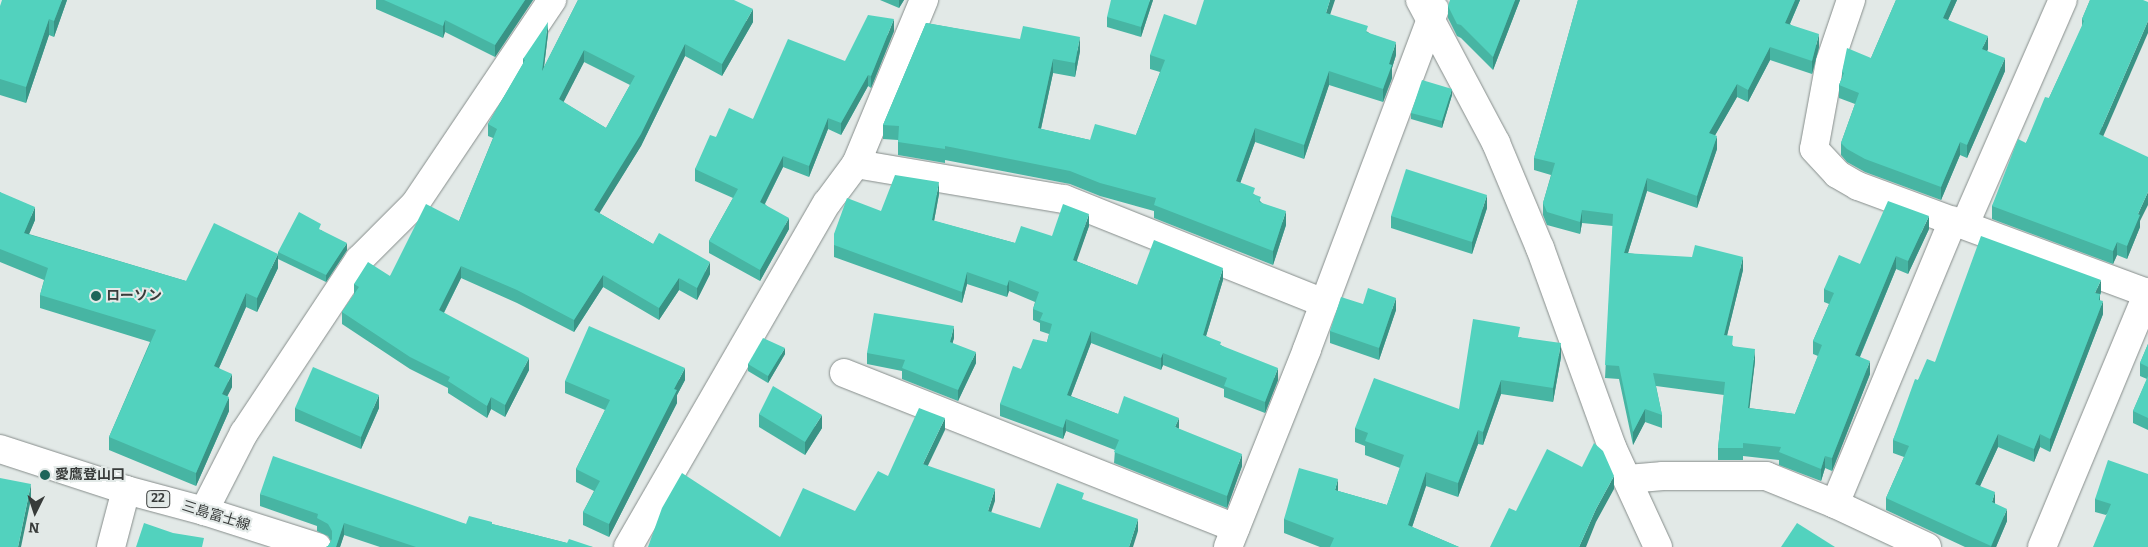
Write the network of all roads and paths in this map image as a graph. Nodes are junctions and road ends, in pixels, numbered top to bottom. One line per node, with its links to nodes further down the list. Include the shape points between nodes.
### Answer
1 (552, 0): 15 (street, via 415,204 360,260 244,433)
2 (924, 0): 6 (street)
3 (1851, 0): 7 (street, via 1830,62 1814,149 1837,174 1858,186)
4 (2063, 0): 7 (street)
5 (1430, 7): 9 (street); 12 (street, via 1496,143 1540,248 1612,447)
6 (856, 164): 9 (street, via 1064,199); 19 (street, via 828,203)
7 (1959, 223): 8 (street); 14 (street)
8 (2148, 292): 22 (street)
9 (1324, 303): 16 (street)
10 (844, 374): 16 (street)
11 (0, 449): 13 (street, 三島富士線 / 22)
12 (1628, 479): 14 (street, via 1766,476); 20 (street)
13 (126, 490): 15 (street, 三島富士線 / 22); 17 (street)
14 (1835, 504): 21 (street)
15 (204, 512): 18 (street, 三島富士線 / 22)
16 (1232, 537)
17 (111, 547)
18 (316, 547)
19 (628, 547)
20 (1658, 547)
21 (1927, 547)
22 (2042, 547)

